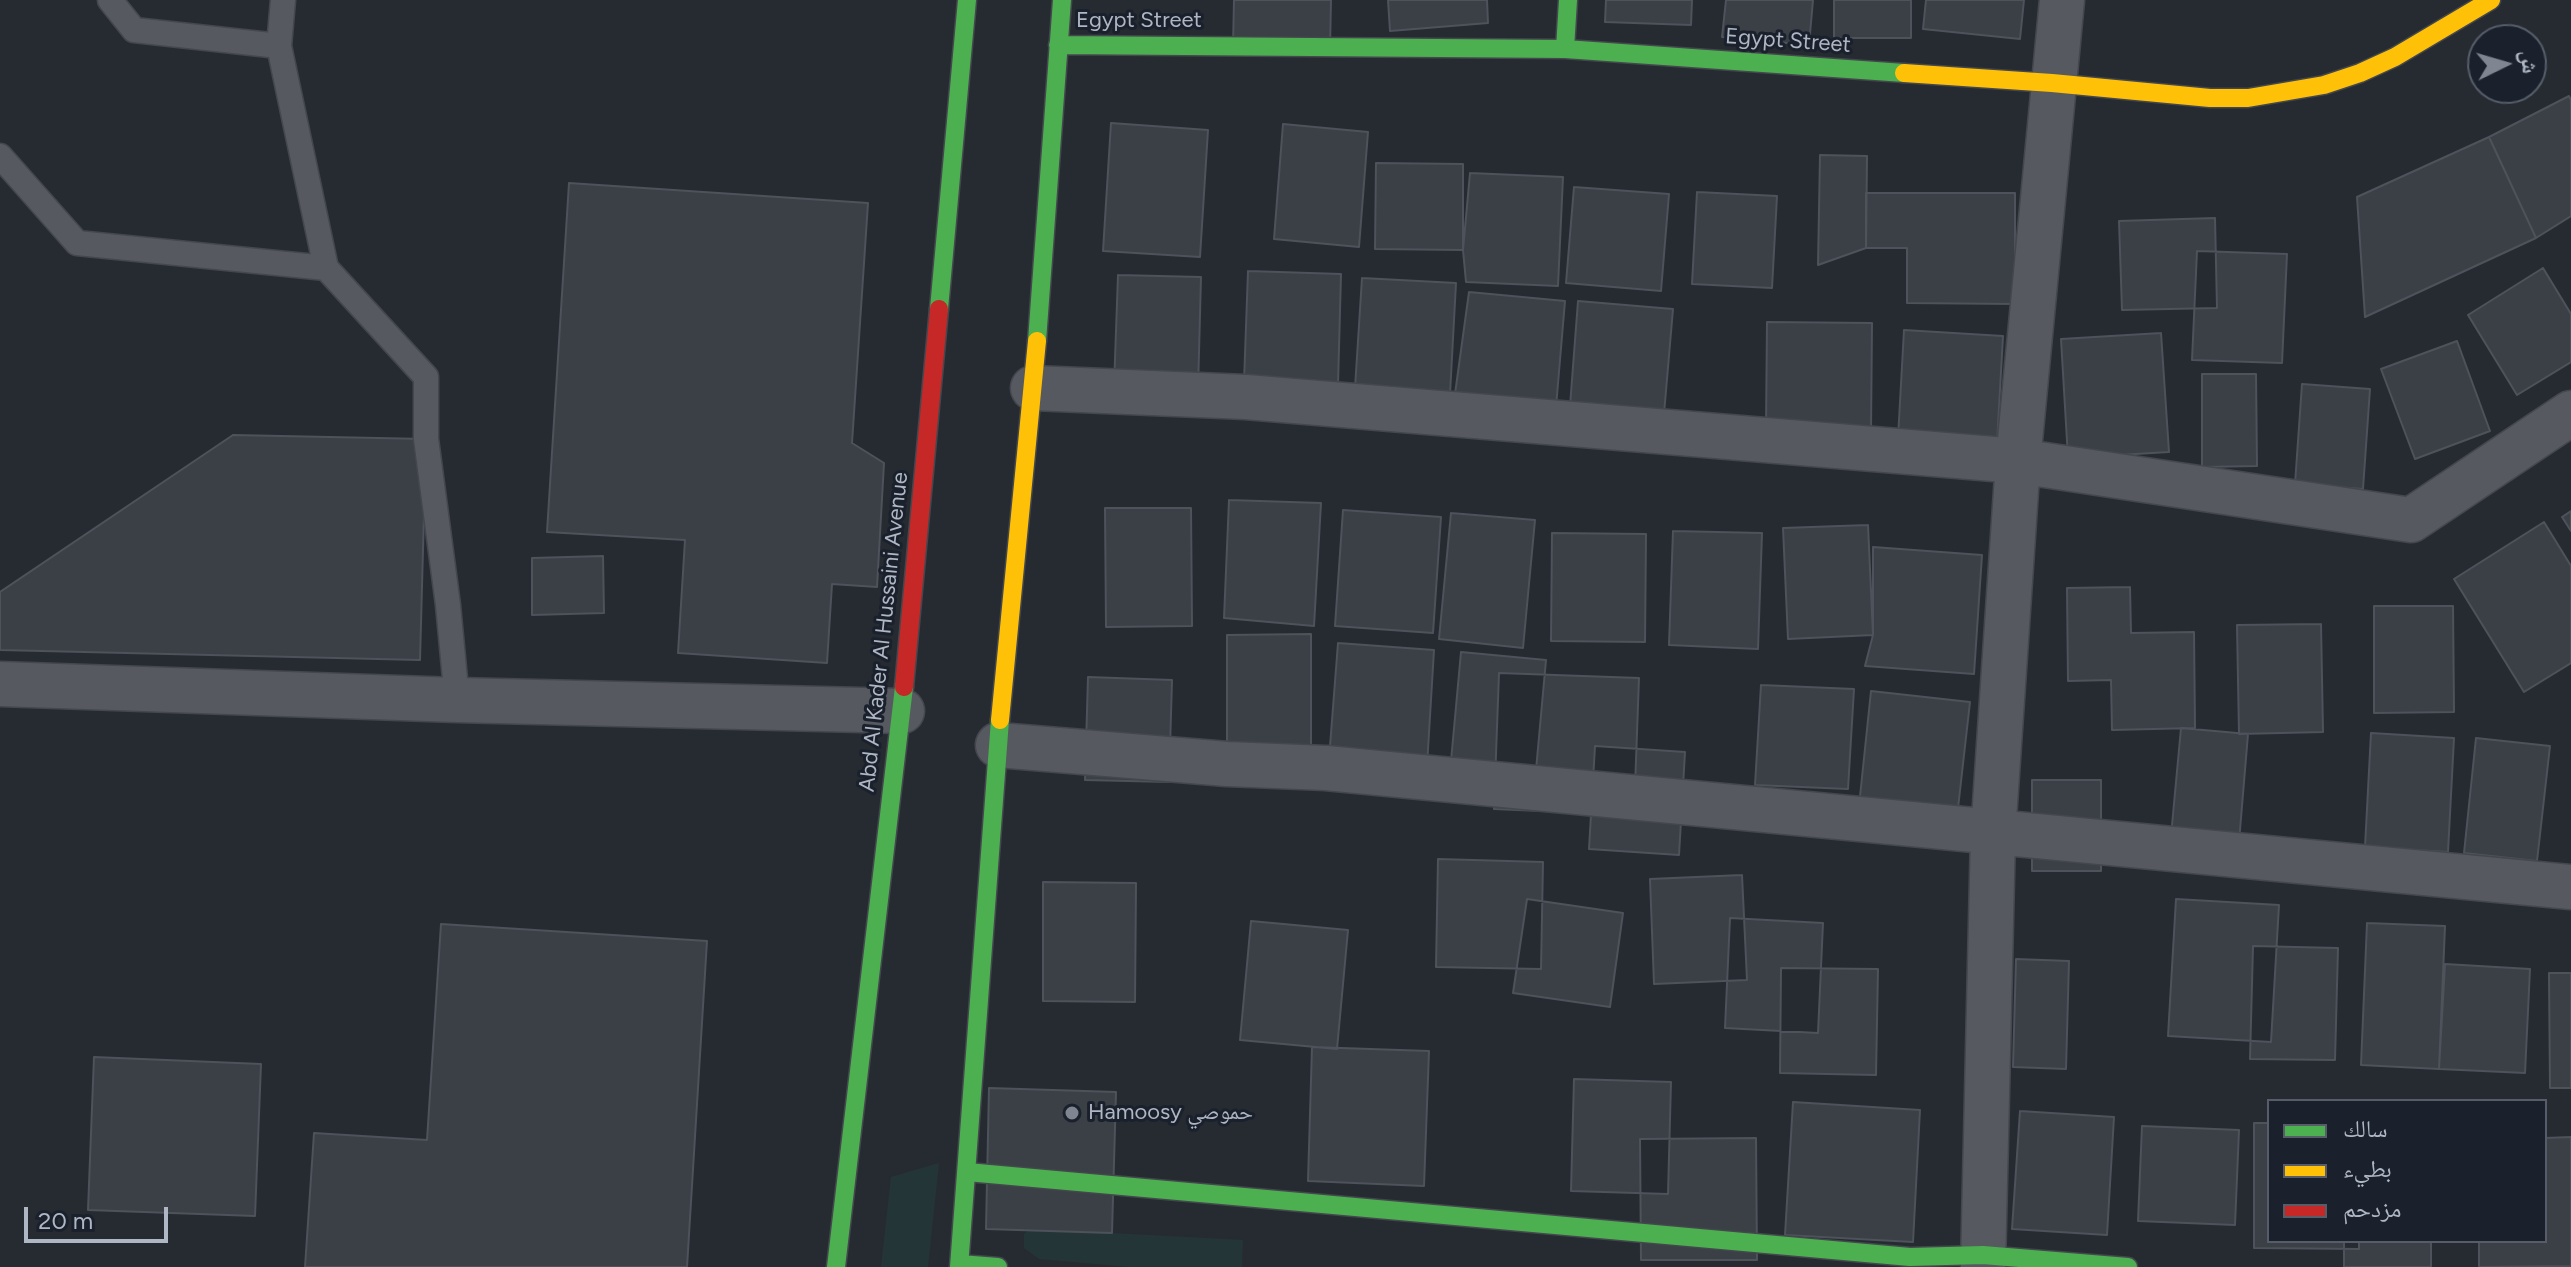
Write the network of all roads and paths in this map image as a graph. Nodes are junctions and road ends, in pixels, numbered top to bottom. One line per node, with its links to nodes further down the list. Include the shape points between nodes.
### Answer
1 (110, 0): 9 (lane, via 134,30)
2 (283, 0): 9 (lane)
3 (967, 0): 19 (street, Abd Al Kader Al Hussaini Avenue)
4 (1062, 0): 8 (street)
5 (1568, 0): 10 (street)
6 (2062, 0): 11 (street)
7 (2491, 0): 11 (street, Egypt Street, via 2360,73 2286,93 2210,98)
8 (1058, 45): 10 (street, Egypt Street); 14 (street)
9 (279, 46): 13 (lane)
10 (1565, 49): 11 (street, Egypt Street)
11 (2052, 83): 16 (street)
12 (0, 156): 13 (lane, via 77,243)
13 (326, 268): 18 (lane, via 426,377 426,439)
14 (1033, 388): 16 (street, via 1246,397); 20 (street)
15 (2571, 413): 16 (street, via 2411,520)
16 (2018, 461): 21 (street)
17 (0, 684): 18 (street)
18 (457, 700): 19 (street)
19 (902, 711): 26 (street, Abd Al Kader Al Hussaini Avenue)
20 (998, 745): 21 (street, via 1326,768); 23 (street)
21 (1993, 834): 22 (street); 24 (street)
22 (2571, 887)
23 (967, 1172): 24 (street); 25 (street)
24 (1983, 1261): 28 (street)
25 (960, 1265): 27 (street)
26 (836, 1267)
27 (998, 1267)
28 (2128, 1267)

